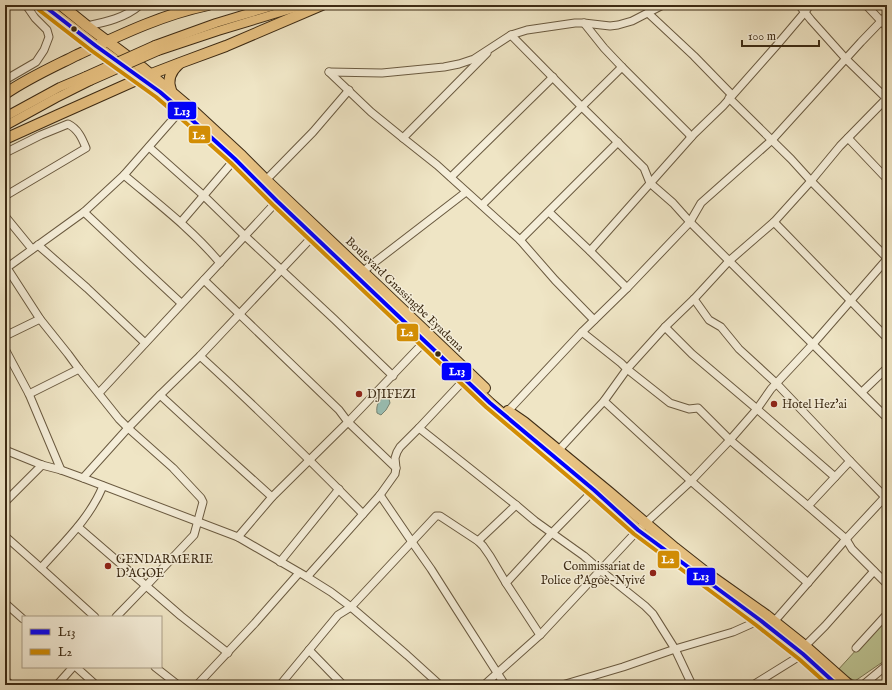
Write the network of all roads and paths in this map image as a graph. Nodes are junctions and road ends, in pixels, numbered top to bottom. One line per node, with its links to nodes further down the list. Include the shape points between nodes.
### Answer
1 (26, 5): 33 (street, via 49,37 36,62)
2 (43, 5): 19 (highway, Boulevard Gnassingbe Eyadema)
3 (62, 5): 19 (highway, Boulevard Gnassingbe Eyadema)
4 (140, 5): 19 (street, via 111,21)
5 (208, 5): 21 (highway, via 164,17)
6 (276, 5): 24 (main road, via 216,24)
7 (304, 5): 24 (main road)
8 (322, 5): 27 (highway)
9 (663, 5): 14 (street)
10 (799, 5): 13 (street)
11 (810, 5): 13 (street)
12 (866, 5): 16 (street)
13 (805, 12): 26 (street); 37 (street)
14 (648, 13): 17 (street, via 625,24 602,26); 37 (street, via 699,61)
15 (887, 15): 16 (street)
16 (881, 22): 18 (street); 26 (street)
17 (584, 23): 20 (street, via 562,24); 28 (street)
18 (887, 27)
19 (84, 30): 21 (highway, Boulevard Gnassingbe Eyadema); 23 (highway, Boulevard Gnassingbe Eyadema); 25 (highway, via 80,47)
20 (511, 35): 22 (street); 30 (street)
21 (107, 41): 23 (highway); 29 (highway, Boulevard Gnassingbe Eyadema)
22 (496, 45): 35 (street, via 474,59 444,67 382,73 329,72); 44 (street)
23 (96, 46): 25 (highway); 31 (highway, Boulevard Gnassingbe Eyadema)
24 (157, 48): 32 (main road, bridge)
25 (70, 59): 36 (highway)
26 (846, 59): 38 (street); 47 (street)
27 (180, 63): 29 (highway); 34 (highway, via 171,73)
28 (622, 67): 39 (street); 43 (street)
29 (152, 75): 31 (highway); 34 (highway, Boulevard Gnassingbe Eyadema)
30 (553, 77): 39 (street); 53 (street)
31 (141, 78): 40 (highway, Boulevard Gnassingbe Eyadema); 46 (highway)
32 (88, 79): 41 (main road, via 60,88); 42 (main road)
33 (5, 80)
34 (171, 90): 55 (highway, Boulevard Gnassingbe Eyadema)
35 (349, 90): 44 (street); 55 (street)
36 (5, 94)
37 (730, 97): 43 (street); 47 (street)
38 (887, 98): 45 (street)
39 (582, 107): 48 (street); 62 (street)
40 (181, 110): 49 (street); 51 (highway, Boulevard Gnassingbe Eyadema)
41 (5, 117)
42 (5, 126)
43 (691, 137): 57 (street)
44 (403, 138): 53 (street)
45 (848, 138): 54 (street); 56 (street)
46 (5, 139)
47 (772, 140): 56 (street); 67 (street, via 701,203)
48 (618, 142): 57 (street, via 644,168); 64 (street)
49 (149, 147): 52 (street); 60 (street)
50 (5, 153): 59 (street, via 68,124 80,134 86,148)
51 (235, 159): 60 (street); 61 (highway, Boulevard Gnassingbe Eyadema)
52 (124, 175): 63 (street); 66 (street)
53 (451, 177): 58 (street)
54 (887, 179)
55 (266, 180): 61 (highway, Boulevard Gnassingbe Eyadema)
56 (811, 181): 68 (street); 74 (street)
57 (650, 183): 67 (street); 73 (street)
58 (466, 192): 62 (street); 79 (street)
59 (5, 196)
60 (203, 196): 66 (street); 70 (street)
61 (280, 198): 69 (highway, Boulevard Gnassingbe Eyadema); 70 (street); 79 (highway, Boulevard Gnassingbe Eyadema)
62 (482, 205): 71 (street)
63 (84, 212): 72 (street); 84 (street)
64 (549, 212): 71 (street); 73 (street)
65 (5, 216): 72 (street)
66 (181, 222): 76 (street)
67 (690, 222): 75 (street); 81 (street)
68 (774, 222): 75 (street); 83 (street)
69 (314, 235): 78 (street); 91 (highway, Boulevard Gnassingbe Eyadema)
70 (245, 236): 76 (street); 78 (street)
71 (520, 240): 87 (street, via 554,280)
72 (35, 247): 77 (street); 93 (street, via 87,288)
73 (590, 251): 81 (street)
74 (887, 258): 83 (street)
75 (729, 261): 82 (street); 94 (street)
76 (220, 263): 80 (street)
77 (6, 268): 86 (street)
78 (282, 271): 85 (street); 100 (street)
79 (362, 272): 91 (highway, Boulevard Gnassingbe Eyadema)
80 (204, 280): 84 (street); 85 (street)
81 (628, 288): 87 (street)
82 (694, 299): 88 (street); 102 (street, via 709,320 721,327 739,349)
83 (851, 300): 92 (street); 94 (street)
84 (181, 303): 93 (street)
85 (240, 315): 96 (street); 111 (street, via 339,410)
86 (40, 319): 90 (street); 98 (street)
87 (594, 320): 89 (street)
88 (665, 326): 99 (street); 108 (street, via 692,354)
89 (582, 332): 99 (street); 109 (street)
90 (5, 336)
91 (428, 338): 100 (street); 101 (highway, Boulevard Gnassingbe Eyadema); 109 (highway, Boulevard Gnassingbe Eyadema)
92 (887, 338)
93 (145, 343): 104 (street)
94 (813, 344): 102 (street); 103 (street)
95 (5, 349): 105 (street)
96 (200, 356): 106 (street); 117 (street)
97 (887, 368): 103 (street)
98 (79, 369): 104 (street); 105 (street)
99 (627, 369): 107 (street); 114 (street, via 670,403 689,409 698,408)
100 (393, 376): 111 (street)
101 (465, 379): 113 (street); 116 (highway, Boulevard Gnassingbe Eyadema, via 496,408)
102 (776, 383): 108 (street); 118 (street)
103 (862, 392): 110 (street)
104 (99, 393): 112 (street)
105 (29, 394): 121 (street)
106 (160, 395): 112 (street); 129 (street)
107 (604, 401): 116 (street); 124 (street)
108 (757, 409): 114 (street); 122 (street)
109 (508, 411): 116 (highway, Boulevard Gnassingbe Eyadema, via 524,422)
110 (887, 418)
111 (348, 422): 117 (street); 120 (street)
112 (128, 428): 123 (street); 135 (street, via 173,468 201,498 203,502)
113 (419, 428): 120 (street, via 397,452); 132 (street)
114 (730, 440): 124 (street); 133 (street)
115 (5, 450): 119 (street)
116 (555, 453): 127 (highway, Boulevard Gnassingbe Eyadema); 137 (highway, Boulevard Gnassingbe Eyadema, via 609,492)
117 (309, 459): 126 (street); 129 (street)
118 (850, 461): 122 (street); 130 (street)
119 (42, 465): 121 (street); 131 (street)
120 (396, 468): 128 (street, via 395,474)
121 (61, 470): 123 (street)
122 (835, 477): 133 (street)
123 (83, 478): 125 (street)
124 (691, 481): 137 (street); 151 (street)
125 (103, 486): 135 (street); 136 (street, via 98,498)
126 (339, 489): 134 (street); 144 (street)
127 (594, 490): 137 (highway, Boulevard Gnassingbe Eyadema); 138 (street)
128 (380, 495): 134 (street); 143 (street)
129 (272, 496): 140 (street)
130 (886, 498): 141 (street)
131 (5, 502)
132 (516, 505): 138 (street); 142 (street)
133 (808, 506): 141 (street)
134 (363, 514): 149 (street)
135 (198, 523): 140 (street); 153 (street, via 194,535)
136 (78, 526): 145 (street); 153 (street)
137 (642, 527): 146 (street); 160 (highway, Boulevard Gnassingbe Eyadema); 161 (highway, Boulevard Gnassingbe Eyadema, via 675,548)
138 (552, 533): 146 (street); 150 (street)
139 (5, 536): 145 (street)
140 (238, 537): 144 (street)
141 (846, 540): 147 (street); 151 (street)
142 (478, 541): 143 (street, via 440,516 436,516); 150 (street)
143 (412, 542): 155 (street); 172 (street)
144 (280, 562): 148 (street)
145 (41, 568): 157 (street)
146 (600, 570): 162 (street); 164 (street, via 653,614)
147 (874, 571): 152 (street); 166 (street)
148 (299, 573): 149 (street); 167 (street)
149 (307, 577): 155 (street)
150 (506, 582): 162 (street)
151 (808, 583): 161 (street)
152 (887, 584)
153 (146, 586): 158 (street); 167 (street)
154 (5, 602): 159 (street)
155 (351, 607): 165 (street, via 338,615); 174 (street, via 402,650)
156 (887, 614): 163 (street)
157 (94, 616)
158 (117, 616)
159 (22, 618)
160 (760, 620): 161 (highway, Boulevard Gnassingbe Eyadema); 164 (street, via 733,632)
161 (772, 625): 166 (highway, Boulevard Gnassingbe Eyadema)
162 (540, 635): 172 (street)
163 (856, 648)
164 (675, 649): 175 (street); 186 (street)
165 (310, 650): 181 (street); 182 (street)
166 (804, 650): 187 (street); 188 (highway, Boulevard Gnassingbe Eyadema); 189 (highway, Boulevard Gnassingbe Eyadema)
167 (228, 653): 180 (street)
168 (887, 665): 190 (street)
169 (73, 668): 177 (street)
170 (75, 668): 178 (street)
171 (157, 668): 179 (street)
172 (498, 673): 183 (street); 184 (street)
173 (5, 680): 176 (street)
174 (436, 684)
175 (571, 684): 185 (street)
176 (11, 685)
177 (57, 685)
178 (96, 685)
179 (178, 685)
180 (197, 685)
181 (280, 685)
182 (343, 685)
183 (484, 685)
184 (505, 685)
185 (562, 685)
186 (692, 685)
187 (753, 685)
188 (837, 685)
189 (849, 685)
190 (863, 685)

